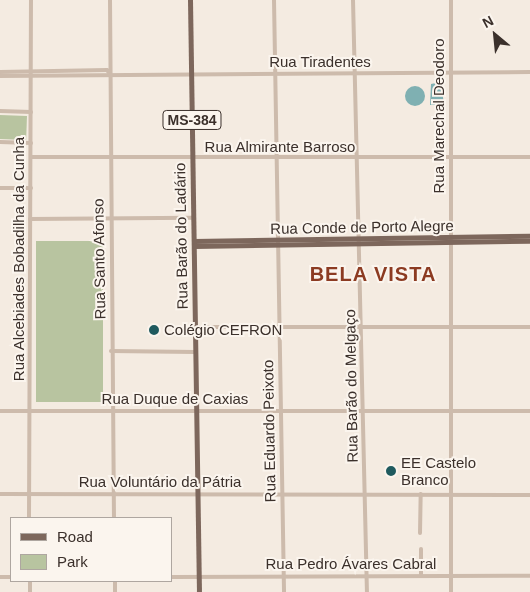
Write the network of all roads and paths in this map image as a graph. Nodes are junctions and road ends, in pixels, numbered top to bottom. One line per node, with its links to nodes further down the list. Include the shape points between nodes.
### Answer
1 (31, 0): 7 (street, Rua Alcebiades Bobadilha da Cunha)
2 (110, 0): 12 (street, Rua Santo Afonso)
3 (190, 0): 13 (main road, Rua Barão do Ladário / MS-384)
4 (274, 0): 14 (street, Rua Eduardo Peixoto)
5 (353, 0): 10 (street, Rua Barão do Melgaço)
6 (451, 0): 11 (street, Rua Marechal Deodoro)
7 (31, 71): 8 (street, Rua Tiradentes); 12 (street, Rua Tiradentes, via 107,70); 16 (street, Rua Alcebiades Bobadilha da Cunha)
8 (0, 72)
9 (530, 72): 11 (street, Rua Tiradentes)
10 (355, 73): 11 (street, Rua Tiradentes); 14 (street, Rua Tiradentes); 26 (street, Rua Barão do Melgaço)
11 (450, 73): 27 (street, Rua Marechal Deodoro)
12 (110, 74): 13 (street, Rua Tiradentes); 16 (street, Rua Tiradentes); 22 (street, Rua Santo Afonso)
13 (191, 74): 14 (street, Rua Tiradentes); 24 (main road, Rua Barão do Ladário / MS-384)
14 (275, 74): 25 (street, Rua Eduardo Peixoto)
15 (0, 76): 16 (street, Rua Tiradentes)
16 (31, 77): 18 (street, Rua Alcebiades Bobadilha da Cunha)
17 (0, 111): 18 (street)
18 (31, 112): 20 (street, Rua Alcebiades Bobadilha da Cunha)
19 (0, 142): 20 (street)
20 (31, 143): 21 (street, Rua Alcebiades Bobadilha da Cunha)
21 (31, 157): 22 (street, Rua Almirante Barroso); 29 (street, Rua Alcebiades Bobadilha da Cunha)
22 (110, 157): 24 (street, Rua Almirante Barroso); 30 (street, Rua Santo Afonso)
23 (530, 157): 27 (street, Rua Almirante Barroso)
24 (192, 158): 25 (street, Rua Almirante Barroso); 31 (main road, Rua Barão do Ladário / MS-384)
25 (275, 158): 26 (street, Rua Almirante Barroso); 37 (street, Rua Eduardo Peixoto)
26 (356, 158): 27 (street, Rua Almirante Barroso); 36 (street, Rua Barão do Melgaço)
27 (450, 158): 34 (street, Rua Marechal Deodoro)
28 (0, 188): 29 (street)
29 (30, 188): 32 (street, Rua Alcebiades Bobadilha da Cunha)
30 (109, 218): 31 (street); 32 (street); 44 (street, Rua Santo Afonso)
31 (194, 218): 38 (main road, Rua Barão do Ladário / MS-384)
32 (30, 219): 51 (street, Rua Alcebiades Bobadilha da Cunha)
33 (530, 236): 34 (main road, Rua Conde de Porto Alegre)
34 (451, 240): 35 (main road, Rua Conde de Porto Alegre); 36 (main road, Rua Conde de Porto Alegre); 42 (street, Rua Marechal Deodoro)
35 (530, 241)
36 (358, 242): 37 (main road, Rua Conde de Porto Alegre); 41 (street, Rua Barão do Melgaço)
37 (275, 243): 38 (main road, Rua Conde de Porto Alegre); 40 (street, Rua Eduardo Peixoto)
38 (194, 244): 39 (main road, Rua Barão do Ladário / MS-384)
39 (195, 327): 40 (street); 45 (main road, Rua Barão do Ladário / MS-384)
40 (278, 327): 41 (street); 46 (street, Rua Eduardo Peixoto)
41 (361, 327): 42 (street); 49 (street, Rua Barão do Melgaço)
42 (451, 327): 43 (street); 52 (street, Rua Marechal Deodoro)
43 (530, 327)
44 (111, 351): 45 (street); 47 (street, Rua Santo Afonso)
45 (195, 352): 48 (main road, Rua Barão do Ladário / MS-384)
46 (279, 409): 48 (street, Rua Duque de Caxias); 49 (street, Rua Duque de Caxias); 54 (street, Rua Eduardo Peixoto)
47 (113, 410): 48 (street, Rua Duque de Caxias); 51 (street, Rua Duque de Caxias); 61 (street, Rua Santo Afonso)
48 (197, 410): 57 (main road, Rua Barão do Ladário / MS-384)
49 (363, 410): 52 (street, Rua Duque de Caxias); 58 (street, Rua Barão do Melgaço)
50 (0, 411): 51 (street, Rua Duque de Caxias)
51 (30, 411): 55 (street, Rua Alcebiades Bobadilha da Cunha)
52 (451, 411): 53 (street, Rua Duque de Caxias); 60 (street, Rua Marechal Deodoro)
53 (530, 411)
54 (281, 492): 57 (street, Rua Voluntário da Pátria); 58 (street, Rua Voluntário da Pátria); 70 (street, Rua Eduardo Peixoto)
55 (28, 493): 56 (street, Rua Voluntário da Pátria); 61 (street, Rua Voluntário da Pátria); 63 (street, Rua Alcebiades Bobadilha da Cunha)
56 (0, 494)
57 (197, 494): 61 (street, Rua Voluntário da Pátria); 73 (main road, Rua Barão do Ladário / MS-384)
58 (365, 494): 59 (street, Rua Voluntário da Pátria); 67 (street, Rua Barão do Melgaço)
59 (421, 494): 60 (street, Rua Voluntário da Pátria); 65 (street)
60 (451, 494): 62 (street, Rua Voluntário da Pátria); 69 (street, Rua Marechal Deodoro)
61 (113, 495): 64 (street, Rua Santo Afonso)
62 (530, 495)
63 (28, 517)
64 (114, 517)
65 (420, 533)
66 (421, 549): 68 (street)
67 (367, 574): 68 (street, Rua Pedro Ávares Cabral); 70 (street, Rua Pedro Ávares Cabral); 76 (street, Rua Barão do Melgaço)
68 (421, 574): 69 (street, Rua Pedro Ávares Cabral)
69 (450, 575): 71 (street, Rua Pedro Ávares Cabral); 77 (street, Rua Marechal Deodoro)
70 (284, 576): 73 (street, Rua Pedro Ávares Cabral); 75 (street, Rua Eduardo Peixoto)
71 (530, 576)
72 (172, 577): 73 (street, Rua Pedro Ávares Cabral)
73 (198, 577): 74 (main road, Rua Barão do Ladário / MS-384)
74 (199, 592)
75 (284, 592)
76 (368, 592)
77 (451, 592)

